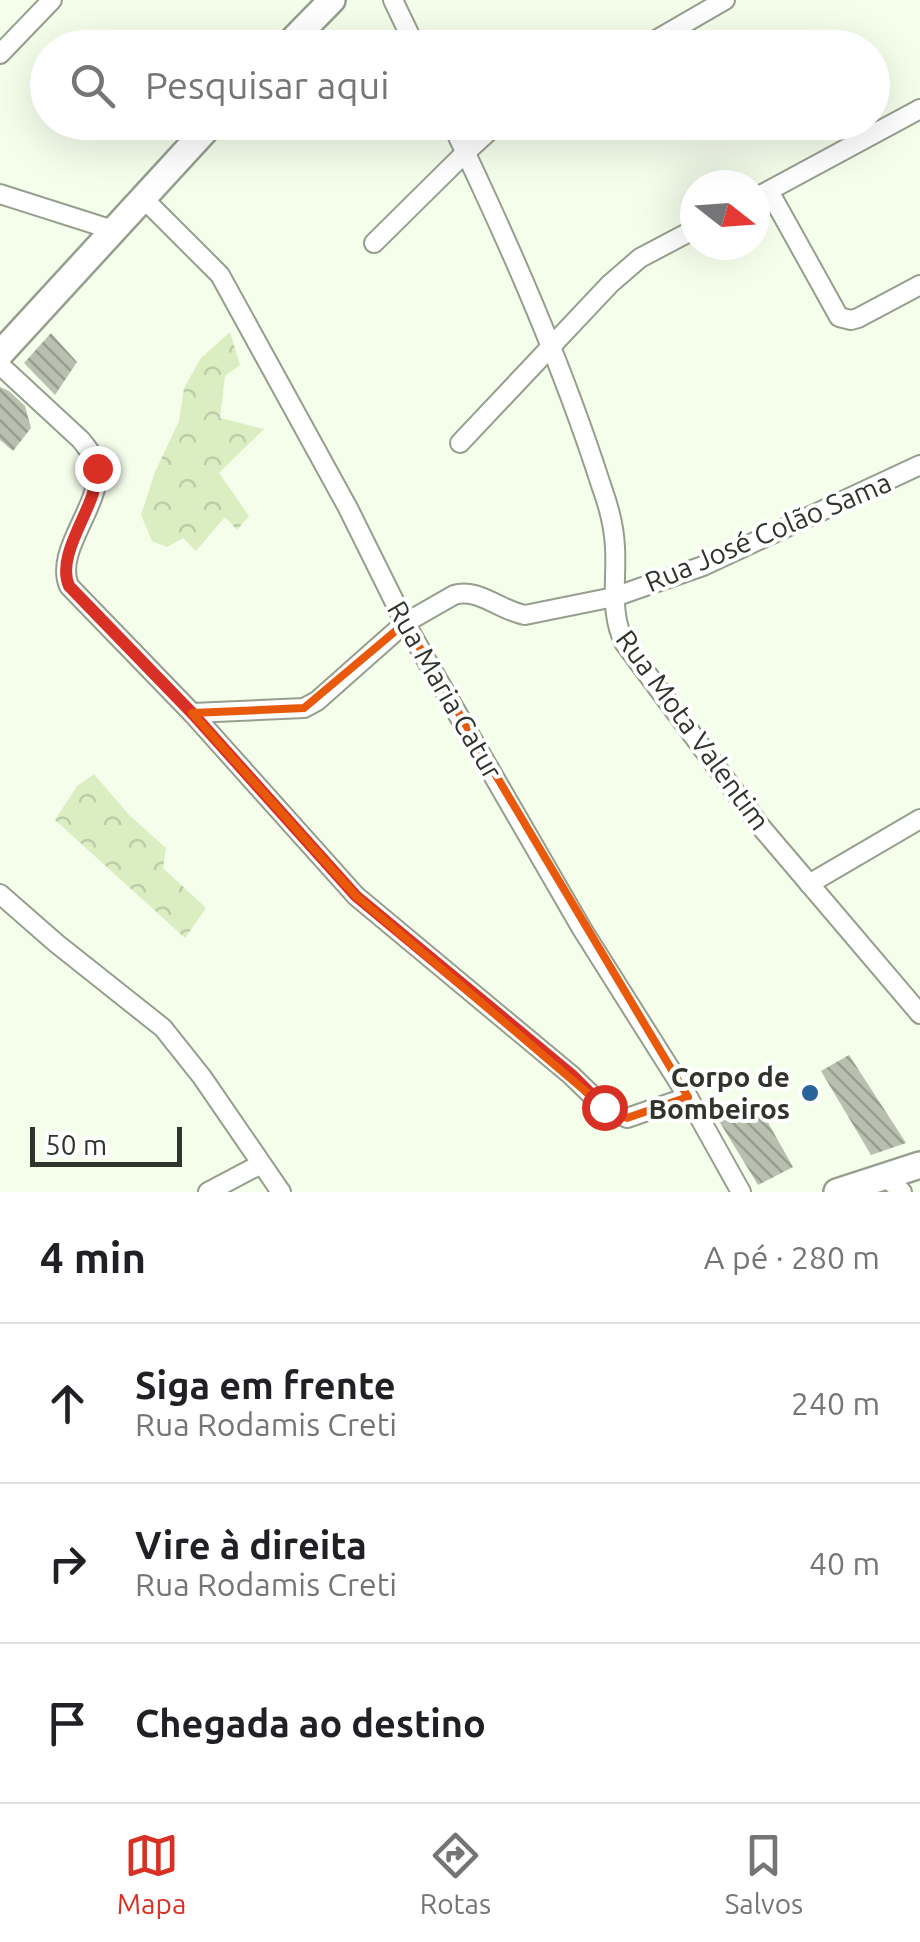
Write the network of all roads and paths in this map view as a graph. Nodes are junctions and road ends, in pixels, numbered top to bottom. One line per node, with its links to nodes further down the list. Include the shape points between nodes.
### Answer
1 (52, 0): 8 (street)
2 (393, 0): 6 (street)
3 (726, 0): 7 (street)
4 (327, 1): 5 (street)
5 (301, 30)
6 (407, 30)
7 (674, 30)
8 (0, 54)
9 (920, 109): 10 (street)
10 (890, 125)
11 (197, 140): 18 (street)
12 (460, 140): 15 (street, Rua Mota Valentim)
13 (479, 140): 15 (street)
14 (863, 140): 16 (street)
15 (466, 152): 22 (street); 24 (street, Rua Mota Valentim)
16 (770, 191)
17 (0, 194): 20 (street)
18 (142, 197): 20 (street); 30 (street, Rua Maria Catur, via 220,275)
19 (770, 208): 23 (street, via 844,320)
20 (113, 230): 25 (street)
21 (680, 237): 24 (street, via 640,258)
22 (374, 244)
23 (920, 285)
24 (550, 346): 27 (street); 29 (street, Rua Mota Valentim, via 611,518)
25 (0, 354)
26 (0, 365): 31 (street, via 81,440 97,468 66,562 69,586)
27 (460, 443)
28 (920, 465): 29 (street, Rua José Colão Sama, via 703,566)
29 (614, 597): 30 (street, Rua José Colão Sama, via 524,615 462,592); 33 (street, Rua Mota Valentim, via 625,644)
30 (405, 623): 31 (street, Rua José Colão Sama, via 304,708); 36 (street, Rua Maria Catur)
31 (192, 713): 36 (street, via 356,896 604,1107 627,1118)
32 (920, 819): 33 (street)
33 (809, 884): 35 (street, Rua Mota Valentim)
34 (0, 894): 37 (street, via 163,1028)
35 (920, 1014)
36 (688, 1097): 42 (street, Rua Maria Catur)
37 (260, 1164): 40 (street); 41 (street)
38 (920, 1165): 39 (street)
39 (893, 1184): 43 (street)
40 (208, 1192)
41 (281, 1192)
42 (741, 1192)
43 (838, 1192)

